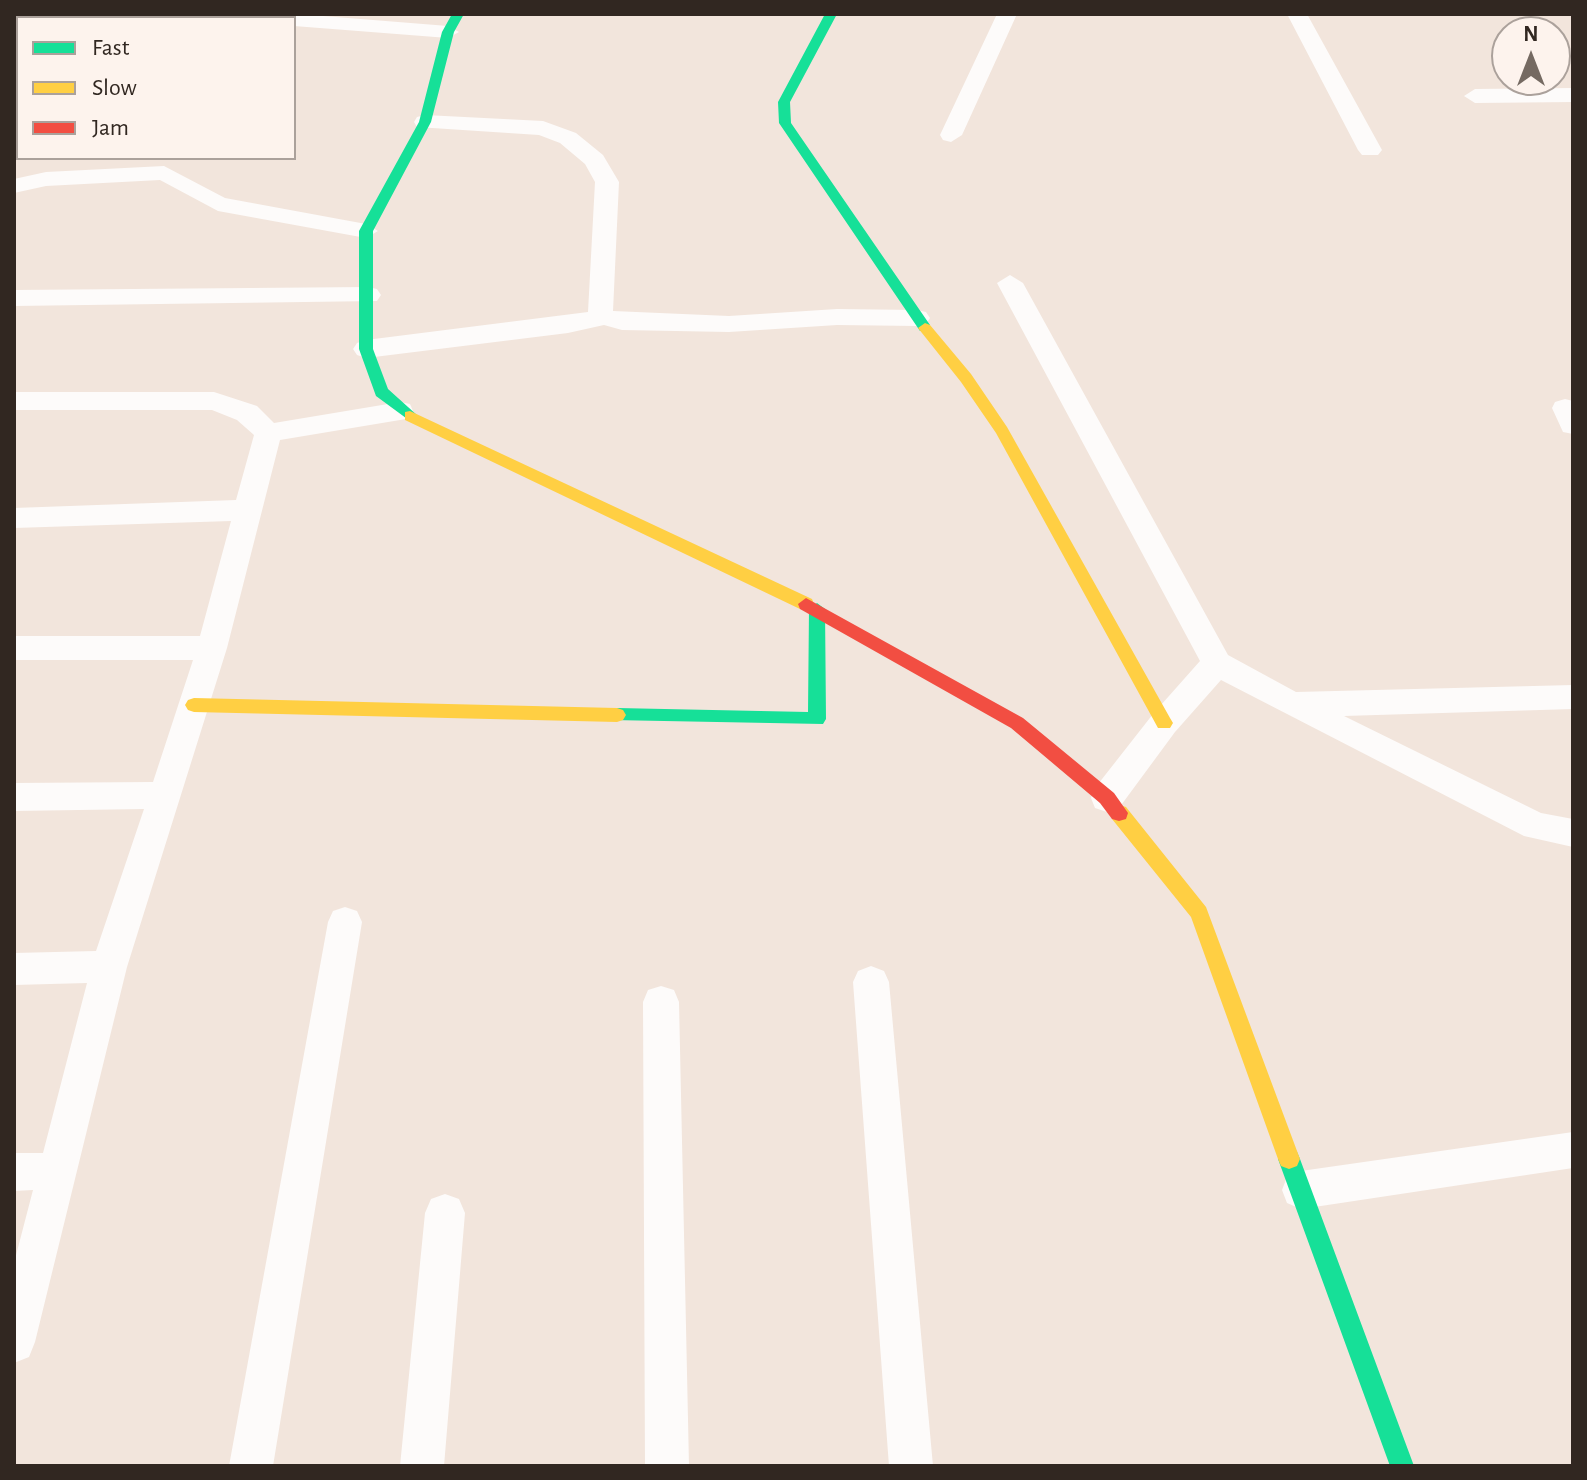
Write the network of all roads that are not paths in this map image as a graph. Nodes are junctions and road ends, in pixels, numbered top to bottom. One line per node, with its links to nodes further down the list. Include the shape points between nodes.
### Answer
1 (831, 14): 18 (street, via 784,102 785,123)
2 (1007, 14): 9 (street)
3 (1297, 14): 10 (street)
4 (296, 20): 5 (street)
5 (453, 23): 8 (street)
6 (1573, 95): 7 (street)
7 (1475, 96)
8 (425, 122): 13 (street); 17 (street, via 543,128 568,138 595,160 607,182 599,310)
9 (951, 135)
10 (1370, 150)
11 (169, 166): 12 (street); 13 (street, via 218,204)
12 (14, 186)
13 (366, 231): 15 (street)
14 (1010, 283): 28 (street)
15 (368, 295): 16 (street); 19 (street)
16 (14, 298)
17 (604, 317): 18 (street, via 729,324); 19 (street)
18 (917, 318): 32 (street, via 1002,431)
19 (366, 349): 21 (street, via 381,392)
20 (14, 401): 22 (street, via 214,401 247,413)
21 (400, 411): 22 (street); 25 (street)
22 (268, 433): 23 (street)
23 (248, 510): 24 (street); 27 (street)
24 (14, 518)
25 (817, 609): 30 (street, via 817,719); 35 (street, via 1017,723)
26 (14, 648): 27 (street)
27 (212, 648): 30 (street)
28 (1217, 663): 31 (street); 32 (street)
29 (1573, 697): 31 (street)
30 (194, 705): 33 (street)
31 (1292, 705): 36 (street, via 1536,826)
32 (1164, 723): 35 (street)
33 (165, 795): 34 (street); 38 (street)
34 (14, 797)
35 (1107, 798): 45 (street, via 1199,913)
36 (1573, 833)
37 (345, 922): 48 (street)
38 (109, 967): 39 (street); 43 (street)
39 (14, 969)
40 (871, 982): 51 (street)
41 (661, 1002): 50 (street)
42 (1573, 1150): 45 (street)
43 (56, 1171): 44 (street); 47 (street)
44 (14, 1172)
45 (1301, 1190): 52 (street)
46 (445, 1213): 49 (street)
47 (14, 1342)
48 (251, 1466)
49 (422, 1466)
50 (667, 1466)
51 (911, 1466)
52 (1402, 1466)

